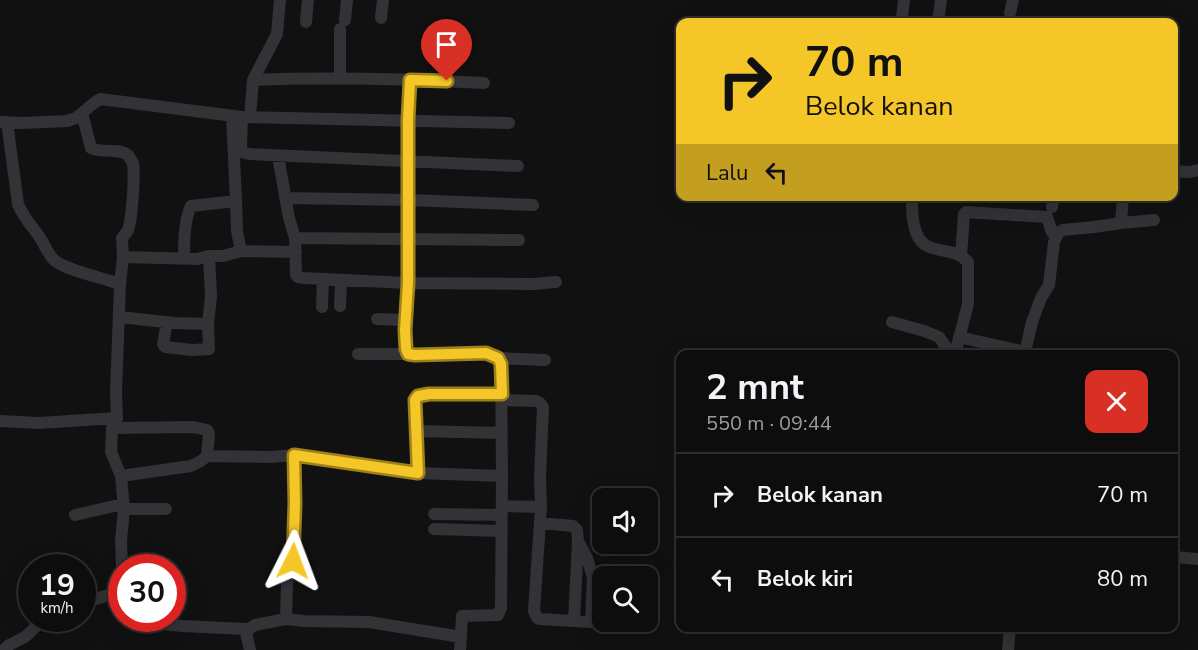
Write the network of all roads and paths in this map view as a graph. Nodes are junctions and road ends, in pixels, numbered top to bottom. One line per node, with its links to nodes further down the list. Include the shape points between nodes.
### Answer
1 (280, 0): 12 (street, via 277,34)
2 (308, 0): 10 (street)
3 (347, 0): 11 (street)
4 (382, 0): 8 (street)
5 (904, 0): 7 (street)
6 (941, 0): 9 (street)
7 (902, 17)
8 (381, 18)
9 (939, 18)
10 (306, 22)
11 (340, 79): 12 (street); 13 (street)
12 (253, 80): 16 (street)
13 (410, 80): 14 (street); 17 (street)
14 (484, 83)
15 (82, 113): 16 (street, via 100,99 106,99); 18 (street, via 67,121); 41 (street, via 91,148 129,156 132,163 132,205 129,227 122,238)
16 (241, 116): 17 (street); 20 (street, via 242,152); 27 (street)
17 (408, 120): 19 (street); 21 (street)
18 (3, 122): 47 (street, via 18,204 50,256 65,267)
19 (509, 123)
20 (278, 156): 21 (street); 25 (street)
21 (409, 161): 22 (street); 26 (street)
22 (518, 166)
23 (1198, 170): 24 (street)
24 (1178, 171)
25 (285, 198): 26 (street); 34 (street)
26 (409, 200): 30 (street); 35 (street)
27 (236, 201): 37 (street); 42 (street, via 191,206)
28 (911, 201): 40 (street, via 916,235 921,243)
29 (1123, 201): 32 (street)
30 (533, 205)
31 (1154, 220): 32 (street)
32 (1121, 223): 33 (street, via 1063,230)
33 (1056, 237): 40 (street, via 1047,216 966,212); 60 (street, via 1049,285 1032,322)
34 (296, 238): 35 (street); 38 (street)
35 (407, 239): 36 (street); 46 (street)
36 (519, 240)
37 (241, 251): 38 (street); 39 (street)
38 (296, 252): 43 (street, via 298,278)
39 (209, 256): 42 (street); 55 (street)
40 (961, 256): 56 (street, via 968,262 969,285)
41 (123, 257): 42 (street); 47 (street)
42 (184, 258)
43 (323, 279): 44 (street); 49 (street)
44 (341, 280): 46 (street); 48 (street)
45 (556, 282): 46 (street)
46 (408, 283): 52 (street)
47 (120, 284): 50 (street)
48 (340, 306)
49 (322, 307)
50 (120, 317): 53 (street); 67 (street)
51 (377, 319): 52 (street)
52 (405, 320): 62 (street)
53 (167, 322): 55 (street); 55 (street, via 163,346 192,350 209,349)
54 (892, 322): 57 (street, via 939,337)
55 (208, 324)
56 (959, 337): 58 (street); 59 (street)
57 (950, 350)
58 (954, 350)
59 (1013, 350)
60 (1026, 350)
61 (358, 354): 62 (street)
62 (408, 354): 63 (street, via 486,353)
63 (498, 358): 64 (street); 65 (street)
64 (545, 360)
65 (502, 397): 68 (street, via 420,394 415,400); 69 (street); 76 (street, via 536,401 543,407)
66 (0, 421): 67 (street)
67 (115, 423): 71 (street, via 205,428 209,434); 73 (street, via 111,452)
68 (416, 431): 69 (street); 72 (street)
69 (502, 433): 74 (street)
70 (294, 455): 71 (street); 72 (street); 92 (street, via 294,541 286,583)
71 (207, 456): 73 (street, via 191,466)
72 (418, 473): 74 (street)
73 (121, 476): 75 (street)
74 (502, 476): 78 (street)
75 (123, 507): 77 (street); 80 (street); 85 (street)
76 (541, 507): 78 (street); 81 (street)
77 (166, 509)
78 (502, 510): 79 (street); 83 (street)
79 (434, 513)
80 (75, 515)
81 (540, 523): 84 (street, via 573,526); 93 (street, via 535,616)
82 (434, 529): 83 (street)
83 (502, 531): 98 (street, via 501,608 498,615 462,616)
84 (578, 541): 88 (street); 89 (street)
85 (122, 554)
86 (1178, 557): 87 (street)
87 (1198, 559)
88 (592, 574)
89 (576, 576): 90 (street); 93 (street)
90 (592, 577)
91 (592, 600): 93 (street, via 591,622)
92 (286, 619): 95 (street); 98 (street, via 369,622)
93 (574, 621)
94 (186, 626): 95 (street)
95 (245, 629): 100 (street)
96 (30, 632): 99 (street)
97 (1010, 632): 101 (street)
98 (460, 644)
99 (4, 650)
100 (250, 650)
101 (1008, 650)

